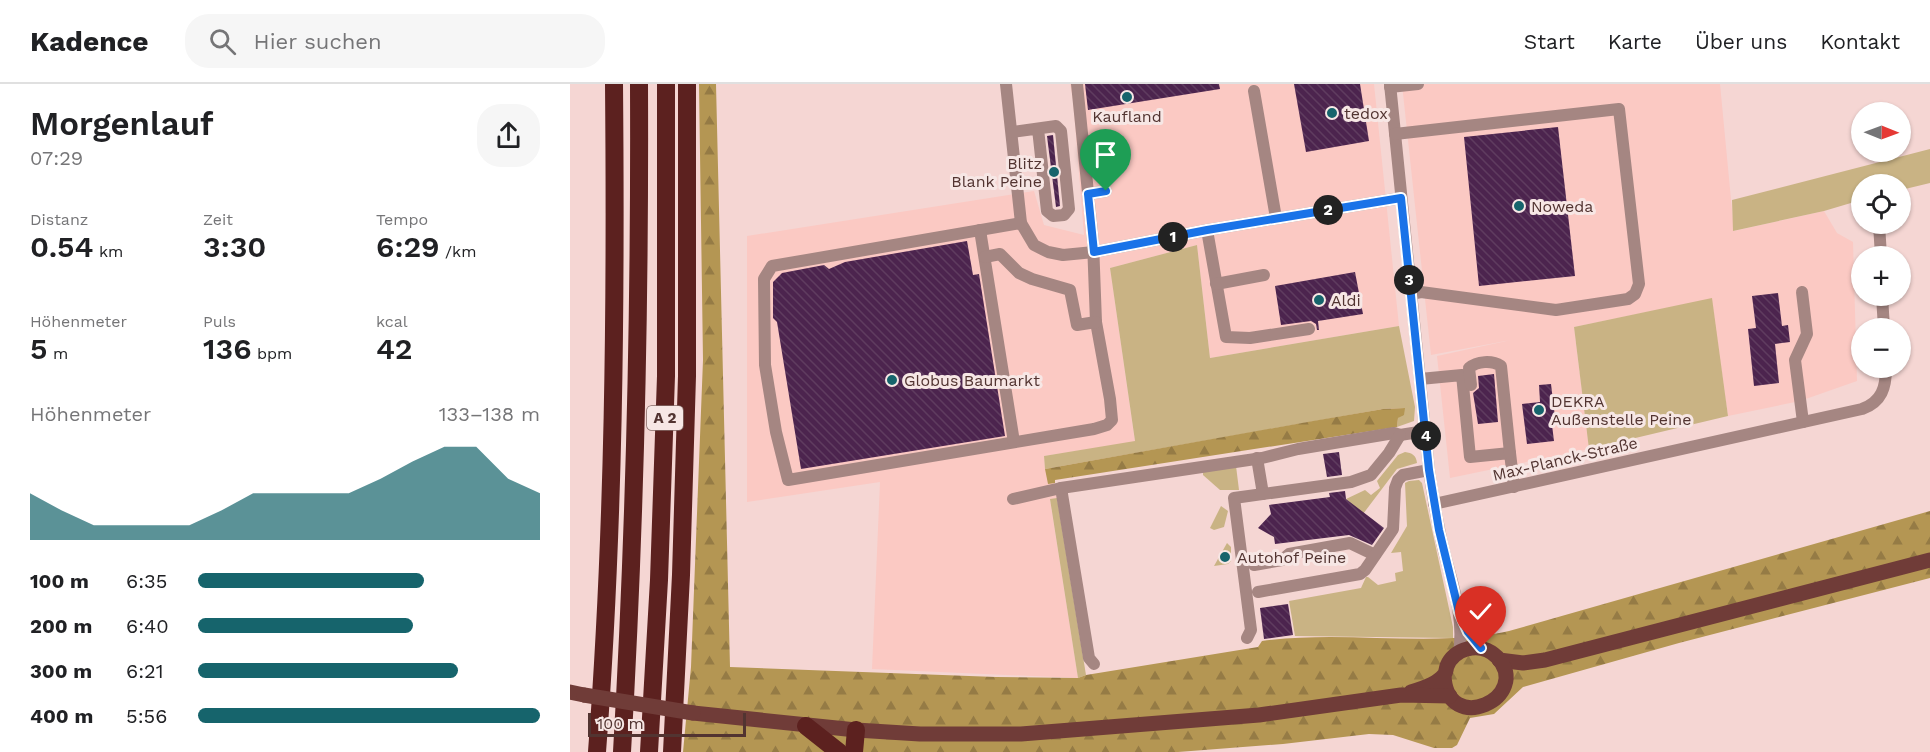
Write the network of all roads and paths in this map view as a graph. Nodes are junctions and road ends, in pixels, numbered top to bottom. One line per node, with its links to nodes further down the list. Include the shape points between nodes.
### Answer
1 (614, 84): 64 (highway, via 613,358 607,567)
2 (639, 84): 65 (highway, A 2, via 638,374)
3 (666, 84): 66 (highway, A 2, via 666,376)
4 (687, 84): 63 (highway, via 687,376)
5 (1006, 84): 11 (street)
6 (1077, 84): 14 (street)
7 (1418, 84): 8 (street)
8 (1390, 85): 12 (street)
9 (1254, 91): 18 (street)
10 (1038, 129): 10 (street, via 1056,126 1061,131 1070,209 1064,215 1053,216 1047,211); 11 (street)
11 (1012, 132): 19 (street)
12 (1395, 134): 17 (street); 27 (street, via 1619,109 1639,284 1628,299 1556,310 1421,292)
13 (1100, 140): 14 (street)
14 (1083, 142): 16 (street)
15 (1106, 191): 16 (street)
16 (1088, 194): 22 (street)
17 (1401, 198): 18 (street); 27 (street)
18 (1276, 218): 21 (street)
19 (1021, 223): 20 (street); 22 (street, via 1034,245 1048,252)
20 (980, 230): 23 (street); 36 (street, via 772,266 764,279 765,365 788,480)
21 (1207, 230): 22 (street); 25 (street)
22 (1094, 252): 28 (street)
23 (985, 257): 28 (street, via 1000,254 1019,273 1068,289 1077,325); 36 (street)
24 (1264, 275): 25 (street)
25 (1216, 284): 29 (street, via 1226,337 1250,338)
26 (1802, 292): 33 (street, via 1807,334 1796,360)
27 (1411, 294): 31 (street)
28 (1096, 322): 36 (street, via 1112,420 1094,429)
29 (1309, 329)
30 (1885, 378): 33 (street, Max-Planck-Straße, via 1880,396 1872,404)
31 (1420, 379): 32 (street, via 1462,375); 34 (street)
32 (1466, 413): 37 (street, via 1470,457); 37 (street, via 1473,409 1469,368 1474,363 1494,361 1501,366)
33 (1803, 422): 40 (street, Max-Planck-Straße)
34 (1425, 431): 35 (street); 39 (street)
35 (1400, 435): 38 (street, via 1383,434); 42 (street, via 1371,475 1351,482)
36 (1014, 442)
37 (1510, 453): 40 (street)
38 (1257, 458): 41 (street); 42 (street)
39 (1429, 470): 44 (street); 45 (street, via 1403,475 1398,480 1393,529)
40 (1514, 487): 44 (street, Max-Planck-Straße)
41 (1061, 488): 43 (street); 55 (street, via 1089,658)
42 (1263, 494): 50 (street, via 1234,498 1251,630)
43 (1013, 499)
44 (1434, 504): 49 (street)
45 (1375, 555): 47 (street, via 1350,543); 48 (street, via 1360,574)
46 (1930, 561): 54 (main road)
47 (1254, 565)
48 (1258, 592)
49 (1459, 612): 51 (street); 52 (street)
50 (1247, 638)
51 (1481, 648): 52 (main road); 53 (main road)
52 (1460, 652): 56 (main road, via 1449,661)
53 (1499, 660): 54 (main road); 57 (main road)
54 (1545, 660): 57 (main road, via 1524,668)
55 (1094, 664)
56 (1444, 675): 59 (main road); 60 (main road)
57 (1504, 683): 60 (main road, via 1497,698 1484,707 1468,708)
58 (577, 693): 61 (main road, bridge, via 693,713)
59 (1401, 695): 60 (main road); 62 (main road, via 1259,715 1032,733)
60 (1450, 696)
61 (806, 726): 62 (main road); 67 (highway)
62 (856, 730): 68 (highway)
63 (673, 747)
64 (595, 752)
65 (622, 752)
66 (649, 752)
67 (839, 752)
68 (854, 752)

